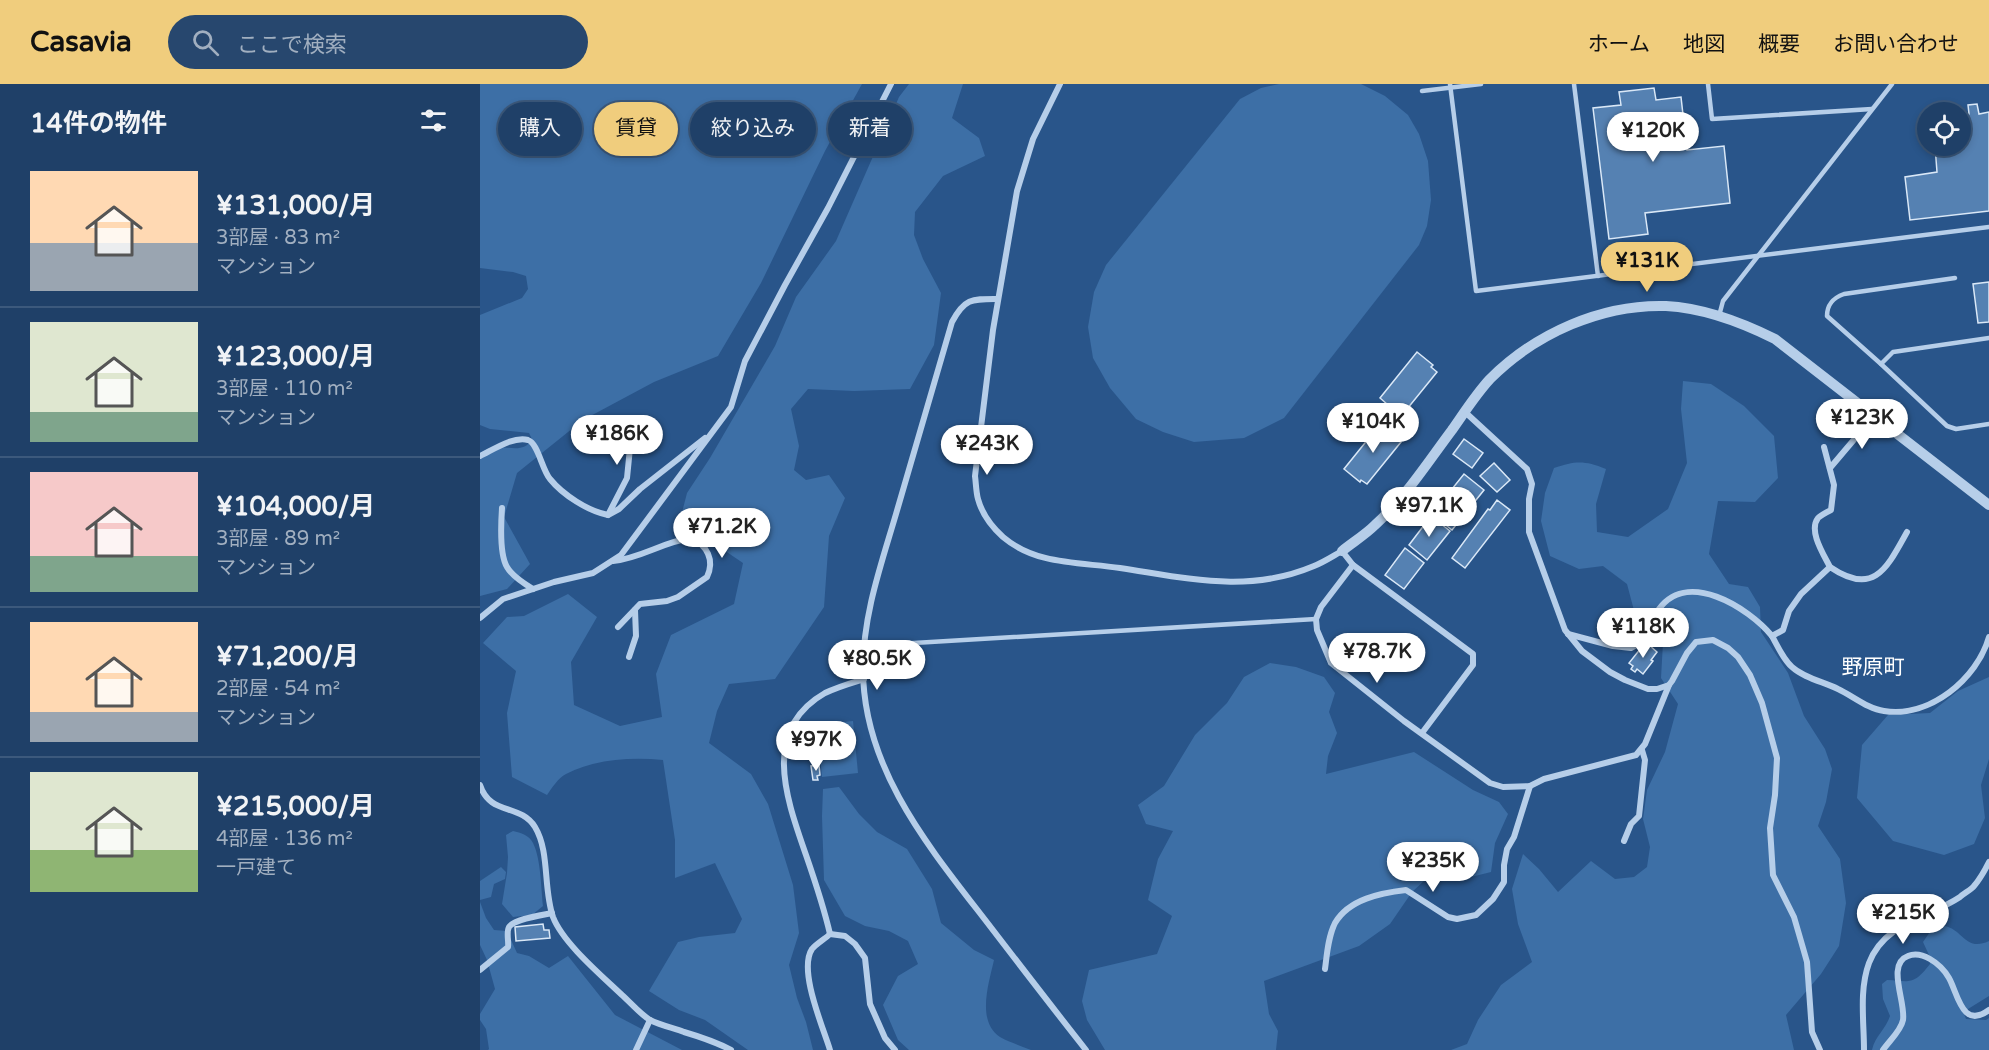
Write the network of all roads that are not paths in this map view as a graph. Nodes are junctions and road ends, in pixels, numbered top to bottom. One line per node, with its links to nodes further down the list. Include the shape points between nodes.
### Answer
1 (891, 84): 22 (street, via 745,361 731,406)
2 (1060, 84): 14 (street, via 1033,138 1017,191)
3 (1481, 84): 7 (lane)
4 (1574, 84): 12 (lane)
5 (1708, 84): 9 (lane, via 1712,119)
6 (1892, 84): 9 (lane)
7 (1450, 86): 8 (lane); 12 (lane, via 1476,291)
8 (1422, 91)
9 (1872, 109): 11 (lane)
10 (1989, 227): 11 (lane)
11 (1759, 256): 12 (lane); 15 (lane, via 1723,302)
12 (1598, 276)
13 (1955, 278): 17 (lane, via 1844,294 1831,302 1827,312 1830,320)
14 (998, 299): 30 (street, via 975,476 985,514 994,529 1013,545 1032,556 1062,562 1221,583 1287,575); 42 (street, via 975,299 960,307 952,322 877,578)
15 (1719, 316): 18 (street, via 1667,306 1623,308 1582,320 1545,337 1513,359 1489,380); 19 (street, via 1775,339)
16 (1989, 338): 17 (lane, via 1893,352)
17 (1881, 364): 21 (lane, via 1947,426 1956,429)
18 (1465, 412): 30 (street, via 1398,501 1375,526); 39 (street, via 1527,469 1532,484 1529,532)
19 (1875, 415): 25 (street); 26 (street)
20 (633, 418): 28 (street, via 627,478)
21 (1989, 424)
22 (710, 435): 28 (street); 31 (street, via 621,555)
23 (1824, 447): 25 (street)
24 (480, 456): 28 (street, via 512,442 530,441 559,490)
25 (1830, 468): 33 (street, via 1834,485 1831,510 1820,516 1815,525)
26 (1989, 505)
27 (502, 508): 34 (street, via 505,564)
28 (608, 514)
29 (1907, 532): 33 (street, via 1878,575 1861,579 1842,576)
30 (1342, 551): 32 (street)
31 (611, 561): 34 (street, via 593,573); 35 (street, via 632,559 669,542 691,538 707,550 707,577 678,597 640,604)
32 (1353, 565): 37 (street); 46 (street, via 1473,654 1473,665)
33 (1830, 567): 40 (street, via 1801,594 1789,610 1783,630)
34 (533, 589): 36 (street, via 503,599)
35 (635, 610): 38 (street); 43 (street, via 636,636)
36 (480, 618)
37 (1316, 619): 42 (lane); 46 (street, via 1331,663)
38 (618, 627)
39 (1568, 634): 40 (street, via 1631,648 1648,636 1657,613 1671,599 1700,591 1722,598); 45 (street, via 1589,657 1625,680 1648,689)
40 (1772, 636): 41 (street, via 1794,669 1876,709 1892,712 1913,709 1949,693 1976,666)
41 (1989, 637)
42 (864, 646): 44 (street)
43 (629, 657)
44 (864, 679): 53 (street, via 830,691 810,705 790,732 784,755 784,784); 62 (street, via 875,743 893,787 924,841)
45 (1669, 685): 47 (street); 63 (street, via 1696,642 1713,640 1738,657 1762,703 1777,758 1770,828 1773,875 1794,917 1807,962 1812,1032)
46 (1422, 733): 49 (street, via 1490,783 1503,787)
47 (1642, 750): 49 (street, via 1627,759); 50 (street, via 1645,760 1639,816)
48 (480, 785): 52 (street, via 492,804 525,816 533,825 542,842)
49 (1530, 786): 54 (street, via 1507,849 1504,882 1476,915 1448,917 1406,890 1374,896 1348,910 1336,922)
50 (1624, 841)
51 (1989, 862): 64 (street, via 1974,887 1897,928 1878,946 1865,982)
52 (552, 913): 55 (street, via 511,924 508,947); 57 (street, via 581,955)
53 (830, 934): 60 (street, via 812,948 808,961 811,989); 61 (street, via 845,936 865,958 870,1004 885,1038)
54 (1325, 969)
55 (480, 970)
56 (1989, 1010): 65 (street, via 1979,1016 1970,1014 1960,1006 1943,970 1930,959 1908,956 1897,969 1902,1025)
57 (650, 1020): 58 (street); 59 (street)
58 (636, 1050)
59 (731, 1050)
60 (830, 1050)
61 (896, 1050)
62 (1086, 1050)
63 (1820, 1050)
64 (1864, 1050)
65 (1883, 1050)

